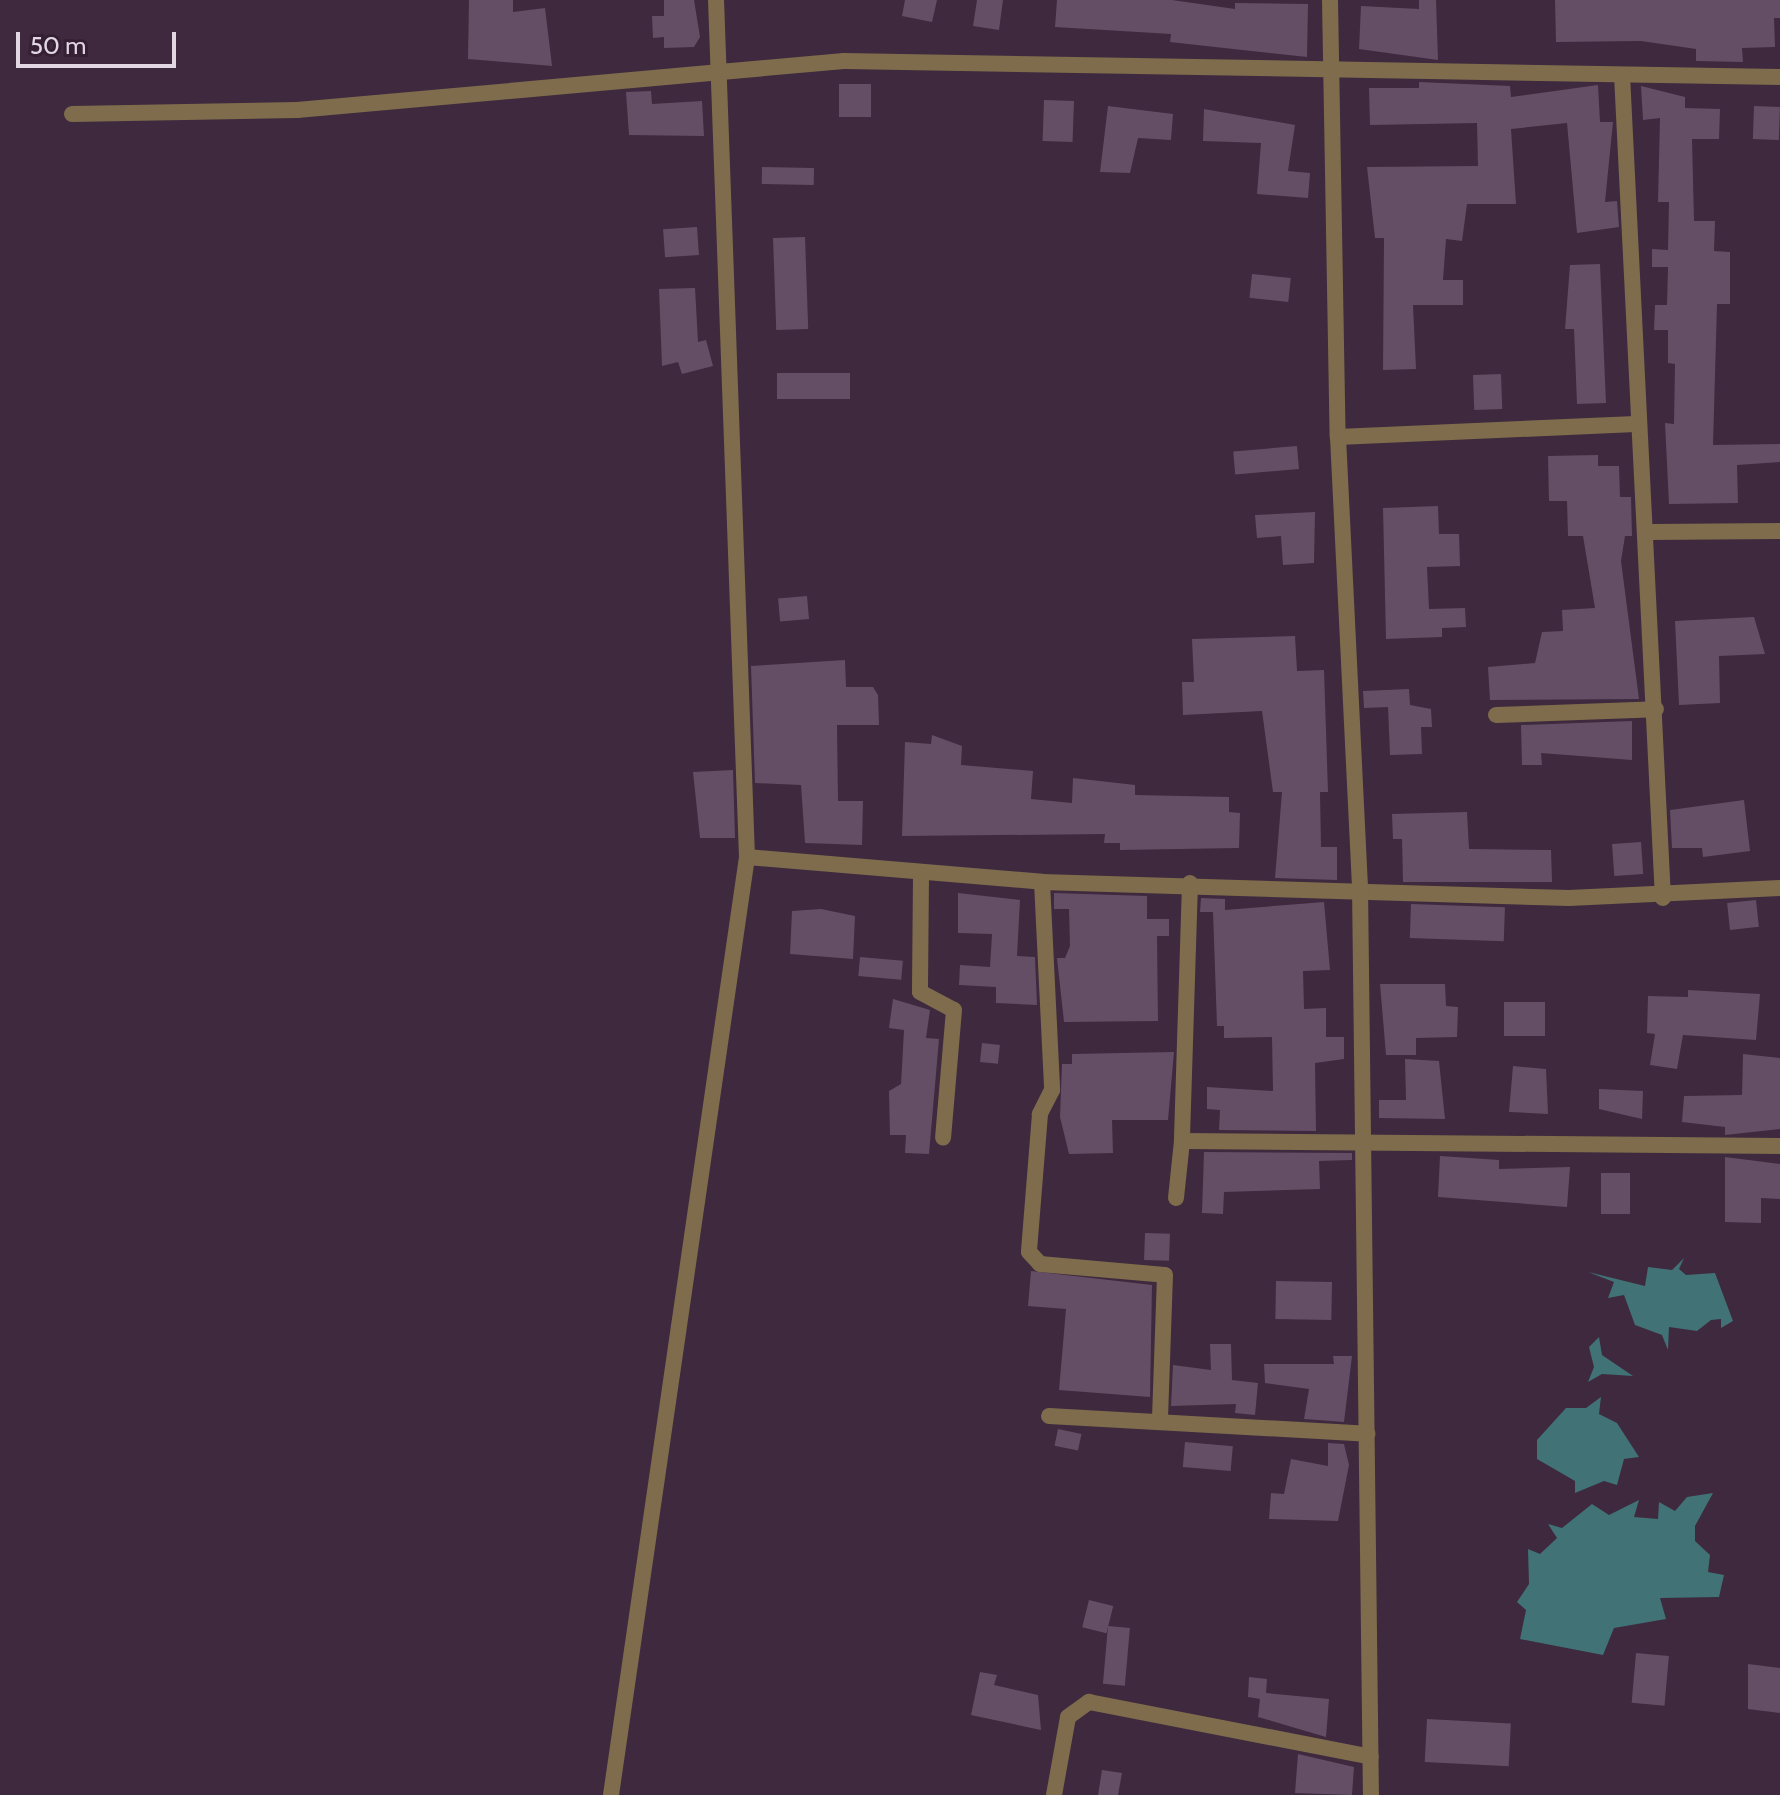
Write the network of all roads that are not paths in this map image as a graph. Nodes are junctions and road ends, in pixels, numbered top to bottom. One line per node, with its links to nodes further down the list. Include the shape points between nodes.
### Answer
1 (716, 0): 3 (street)
2 (1330, 0): 4 (street)
3 (718, 70): 4 (street, via 960,61); 7 (street, via 297,110); 14 (street)
4 (1330, 71): 5 (street); 9 (street)
5 (1622, 75): 6 (street); 8 (street)
6 (1780, 77)
7 (72, 114)
8 (1636, 424): 9 (street); 11 (street)
9 (1338, 437): 18 (street)
10 (1780, 531): 11 (street)
11 (1650, 532): 12 (street)
12 (1656, 709): 13 (street); 20 (street)
13 (1496, 715)
14 (747, 857): 15 (street); 30 (street)
15 (921, 875): 16 (street); 21 (street, via 920,992 954,1010)
16 (1042, 882): 17 (street); 27 (street, via 1052,1090 1040,1114 1029,1252 1040,1264 1165,1275)
17 (1190, 883): 18 (street); 23 (street)
18 (1360, 887): 20 (street); 22 (street)
19 (1780, 888): 20 (street)
20 (1663, 898)
21 (943, 1138)
22 (1363, 1140): 23 (street); 24 (street); 28 (street)
23 (1182, 1141): 25 (street)
24 (1780, 1146)
25 (1176, 1198)
26 (1049, 1416): 27 (street)
27 (1160, 1417): 28 (street)
28 (1367, 1434): 29 (street)
29 (1371, 1757): 31 (street, via 1089,1702 1068,1717); 32 (street)
30 (611, 1795)
31 (1054, 1795)
32 (1371, 1795)

